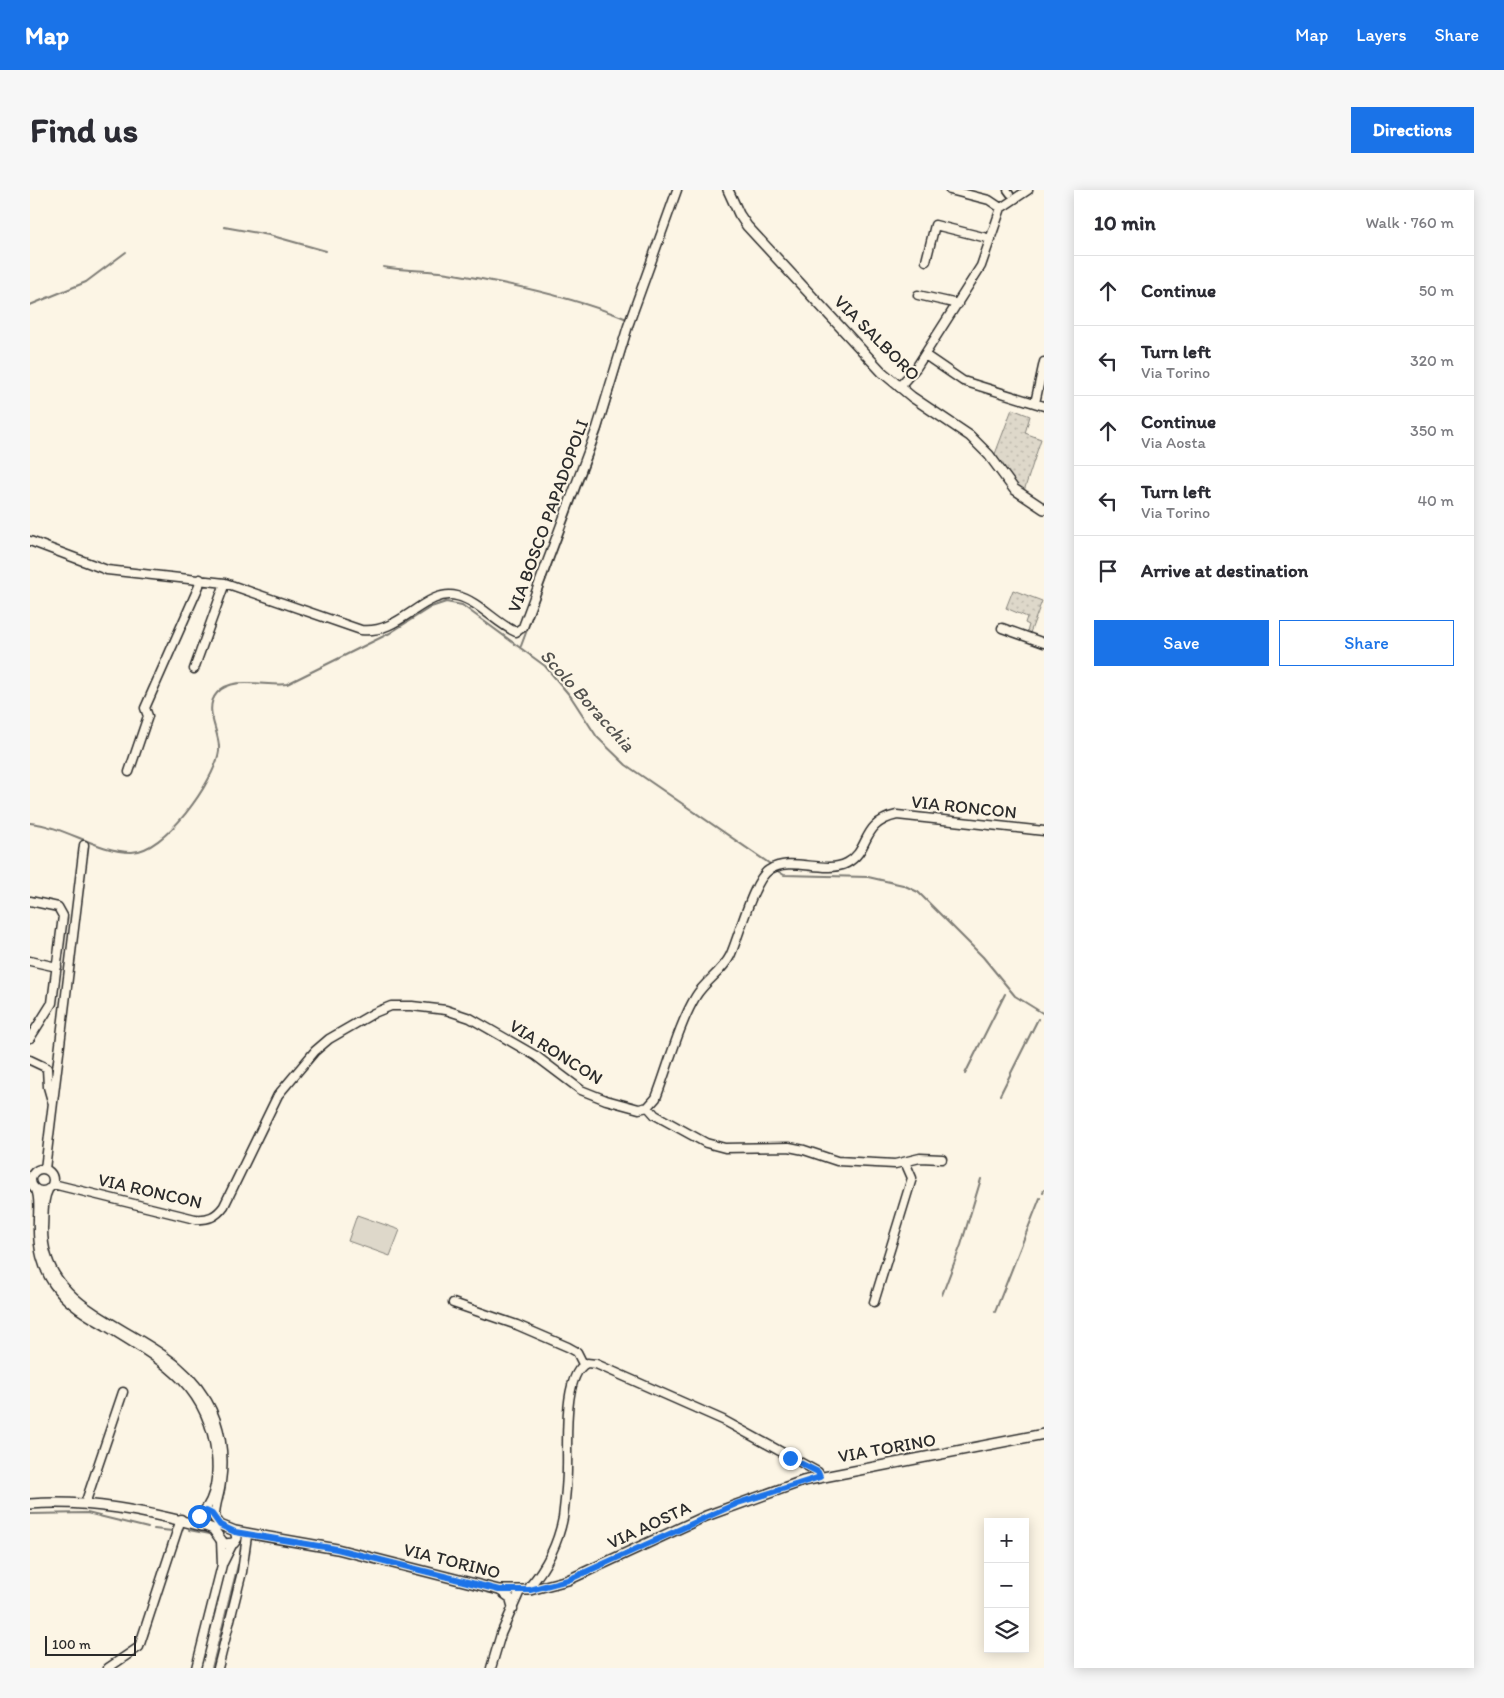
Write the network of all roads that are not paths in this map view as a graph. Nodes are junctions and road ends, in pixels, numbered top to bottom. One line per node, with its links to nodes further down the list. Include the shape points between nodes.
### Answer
1 (677, 190): 18 (street, VIA BOSCO PAPADOPOLI, via 628,326 597,428 523,628 516,632 510,630 475,604 448,595 430,600 380,630 367,630)
2 (728, 190): 12 (street, VIA SALBORO, via 747,226)
3 (950, 190): 5 (street, via 989,200)
4 (1028, 190): 5 (street)
5 (1001, 208): 6 (street)
6 (990, 239): 7 (street, via 935,225); 9 (street, via 981,266)
7 (926, 261)
8 (918, 295): 9 (street)
9 (958, 304): 10 (street)
10 (925, 355): 12 (street); 13 (street, via 963,381)
11 (1044, 362): 13 (street)
12 (899, 387): 15 (street, VIA SALBORO, via 970,436 1014,489)
13 (1035, 403): 14 (street)
14 (1044, 406)
15 (1044, 509)
16 (30, 541): 17 (street, VIA BOSCO PAPADOPOLI, via 107,570)
17 (200, 579): 18 (street, VIA BOSCO PAPADOPOLI); 22 (street, via 145,708 148,716)
18 (225, 583): 21 (street)
19 (1002, 628): 20 (street)
20 (1044, 643)
21 (194, 669)
22 (129, 772)
23 (1044, 831): 32 (street, VIA RONCON, via 897,815 873,826 857,854 847,863 774,867 758,884 730,956 720,972 695,997 656,1098)
24 (84, 845): 31 (street)
25 (30, 901): 27 (street, via 58,907 62,911)
26 (30, 961): 27 (street)
27 (57, 967): 28 (street, via 52,1003)
28 (30, 1038)
29 (30, 1054): 30 (street)
30 (30, 1060): 31 (street, via 47,1068)
31 (53, 1104): 35 (street)
32 (648, 1107): 34 (street, via 655,1115 706,1143 725,1148 789,1148 837,1161); 37 (street, VIA RONCON, via 639,1109 581,1090 536,1056 463,1015 428,1007 391,1006 322,1044 278,1095 224,1206 215,1215 204,1220 195,1219)
33 (942, 1159): 34 (street, via 920,1158)
34 (905, 1162): 40 (street, via 912,1178)
35 (45, 1169): 36 (street, via 36,1171); 37 (street, via 53,1176)
36 (30, 1179): 38 (street)
37 (53, 1184): 39 (street)
38 (36, 1190): 39 (street); 48 (street, via 40,1255 59,1291 90,1316 175,1371 202,1405 212,1426 217,1459 214,1488)
39 (48, 1190): 50 (street, via 44,1218 45,1253 64,1288 93,1312 179,1366 207,1402 217,1426 222,1455 222,1481)
40 (874, 1302)
41 (453, 1303): 42 (street, via 517,1324 568,1347 577,1352)
42 (583, 1364): 45 (street, VIA TORINO, via 596,1364 723,1420 818,1472); 58 (street, via 569,1400 562,1519 553,1550)
43 (123, 1392): 47 (street)
44 (1044, 1434): 45 (street, VIA TORINO)
45 (820, 1477): 58 (street, VIA AOSTA, via 738,1503 568,1580)
46 (30, 1504): 47 (street)
47 (85, 1504): 49 (street)
48 (202, 1513): 49 (street); 50 (street, via 211,1513); 51 (street, via 199,1522)
49 (181, 1519): 51 (street); 61 (street, via 139,1647)
50 (215, 1519): 54 (street)
51 (202, 1526): 55 (street, via 213,1529)
52 (258, 1534): 53 (street, VIA TORINO); 54 (street, VIA TORINO); 57 (street, VIA TORINO, via 337,1549)
53 (248, 1536): 54 (street, VIA TORINO); 63 (street)
54 (234, 1539): 55 (street, via 224,1544); 56 (street)
55 (221, 1540): 56 (street)
56 (222, 1565): 62 (street)
57 (499, 1590): 59 (street, VIA TORINO); 60 (street, via 510,1598)
58 (530, 1590): 59 (street, VIA AOSTA)
59 (520, 1591): 60 (street)
60 (513, 1611): 64 (street)
61 (108, 1668)
62 (196, 1668)
63 (218, 1668)
64 (491, 1668)

